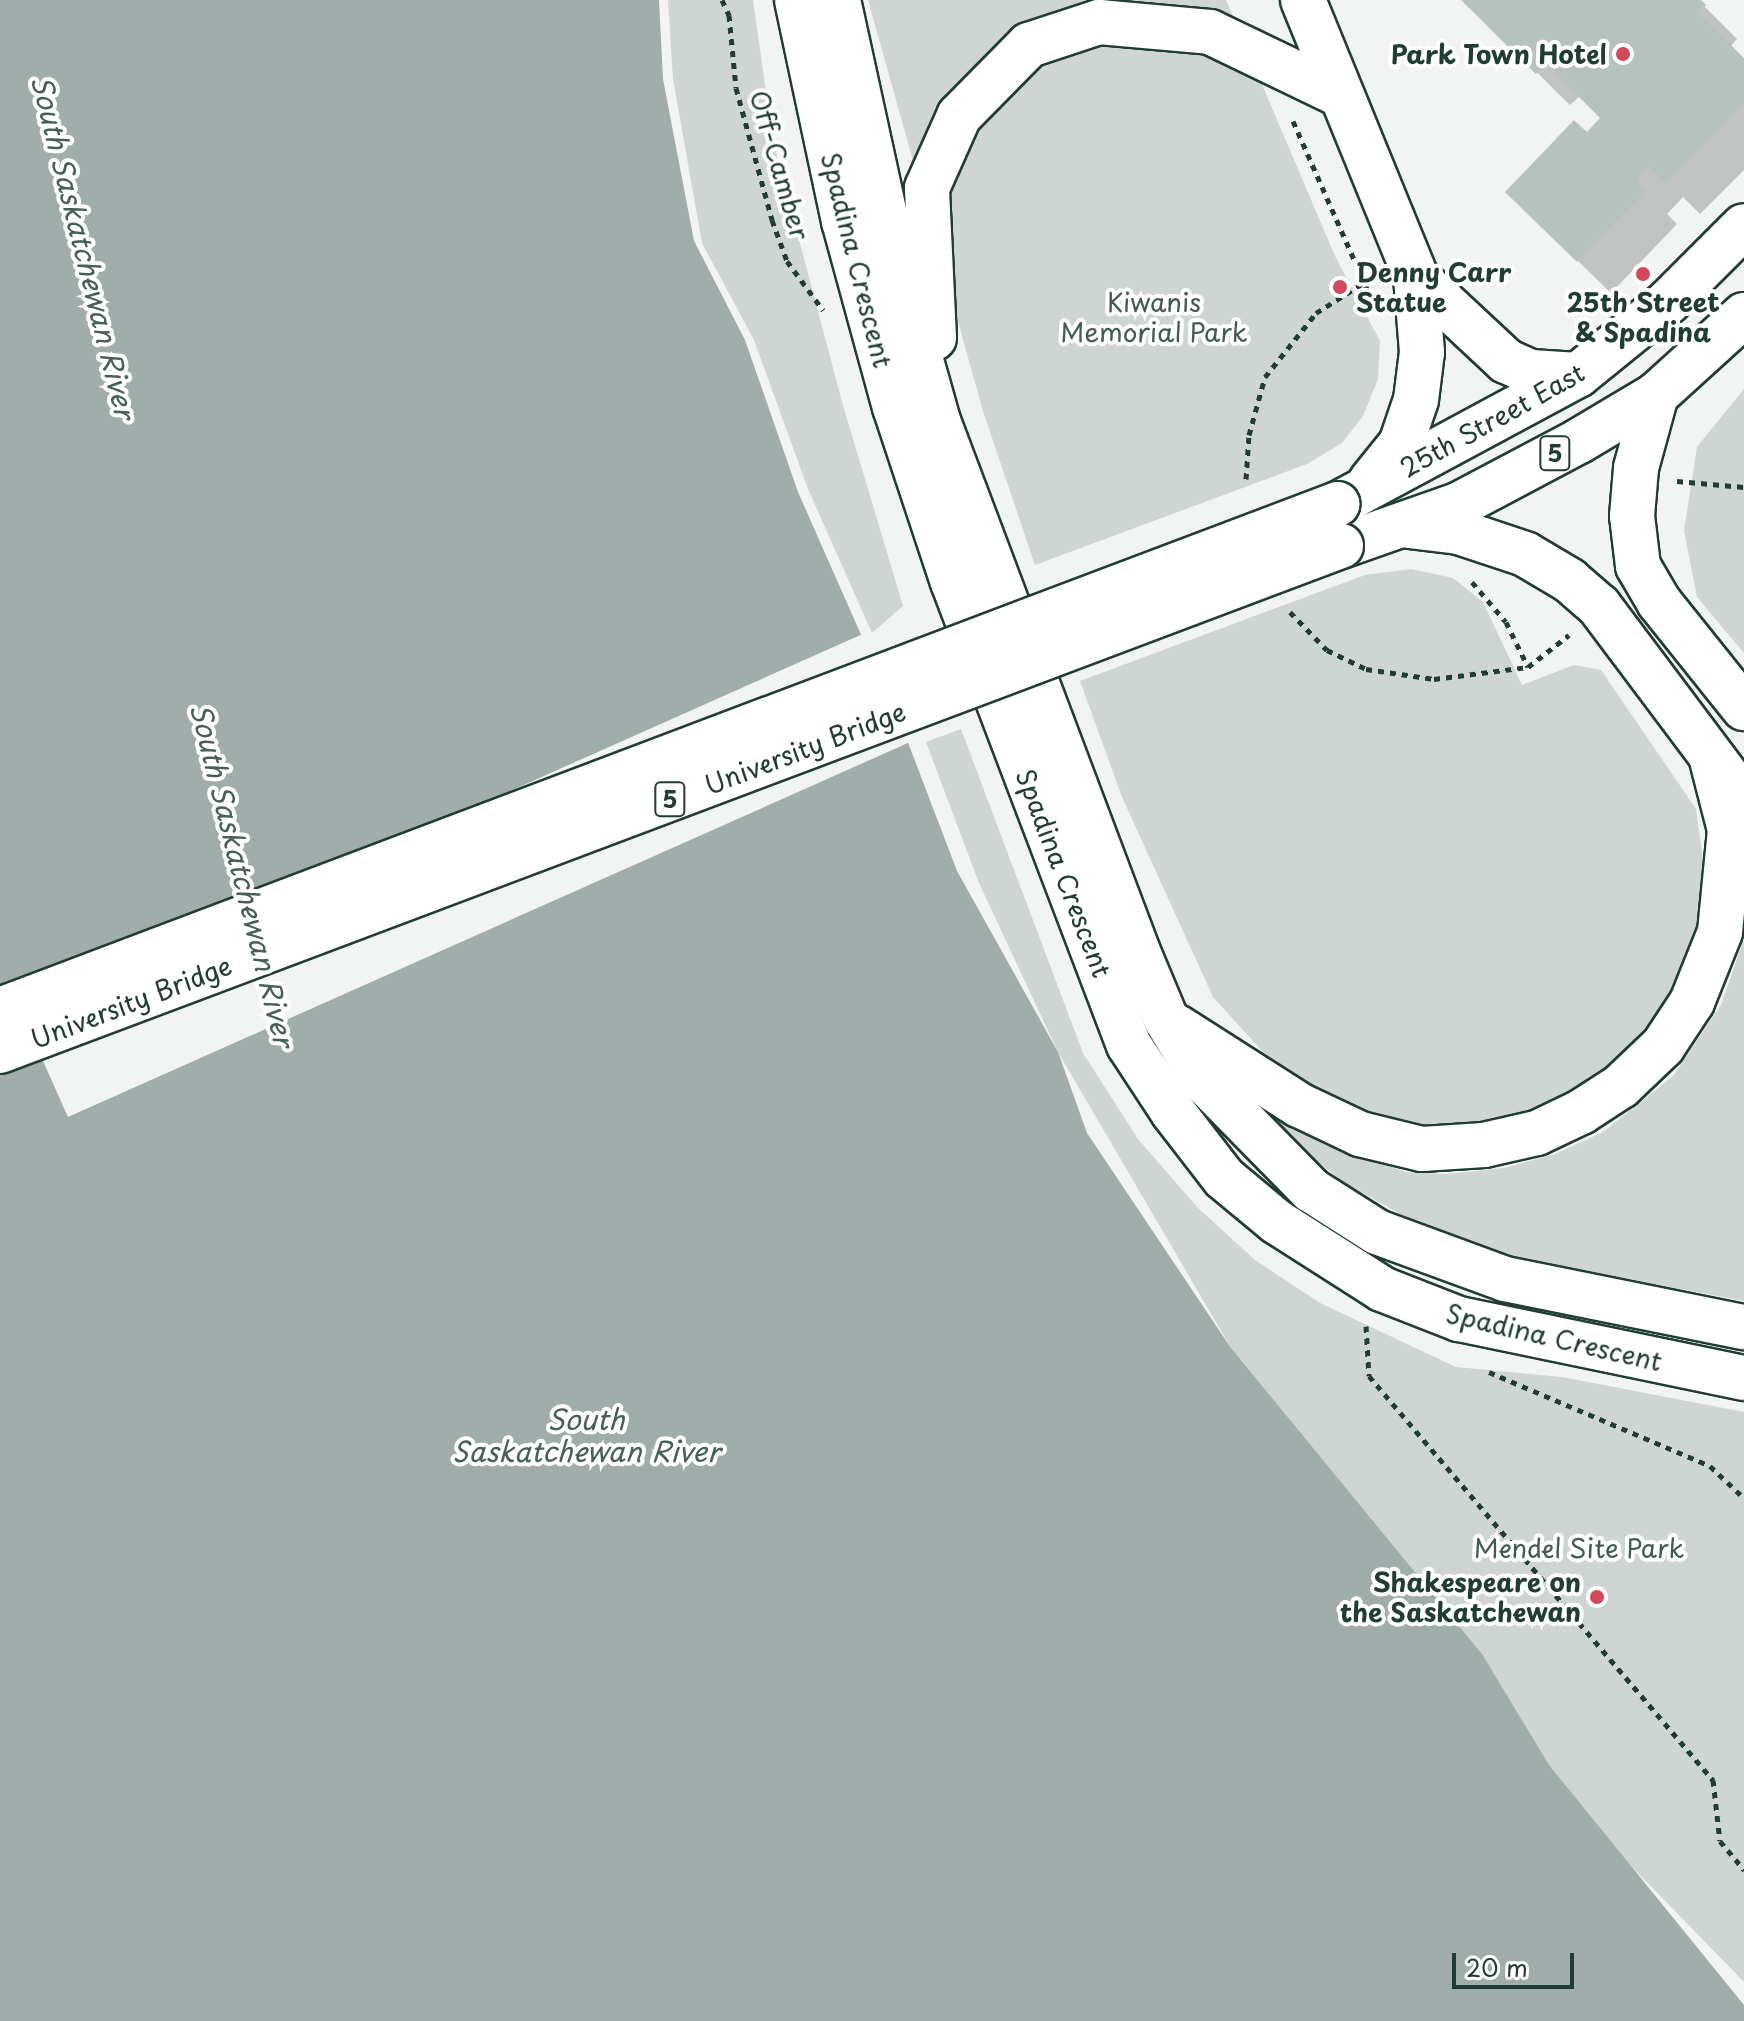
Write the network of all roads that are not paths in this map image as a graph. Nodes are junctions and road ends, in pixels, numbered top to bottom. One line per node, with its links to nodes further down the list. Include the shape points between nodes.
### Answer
1 (797, 0): 20 (street, Spadina Crescent, via 848,235 895,407 953,582 1129,1045 1173,1112 1224,1178 1277,1222 1382,1289 1459,1319)
2 (838, 0): 10 (street, Spadina Crescent, via 902,293)
3 (1303, 0): 4 (street)
4 (1337, 93): 6 (street); 10 (street, via 1210,32 1099,22 1029,45 959,116 927,188)
5 (1744, 226): 8 (street, 25th Street East / 5, via 1657,312)
6 (1413, 268): 8 (street, via 1506,361 1531,372); 11 (street, via 1422,352 1416,400 1401,444)
7 (1744, 315): 9 (street, 25th Street East / 5)
8 (1578, 375): 11 (street, 25th Street East / 5)
9 (1656, 395): 12 (street, 25th Street East / 5, via 1460,504); 13 (street, via 1636,468 1632,516 1638,566 1659,602)
10 (938, 421): 17 (street, Spadina Crescent)
11 (1339, 525): 12 (street, 25th Street East / 5); 16 (street, University Bridge / 5, bridge); 18 (street, University Bridge / 5, bridge)
12 (1409, 526): 14 (street, via 1459,532 1525,554 1569,580 1589,617)
13 (1744, 708)
14 (1712, 760): 15 (street); 17 (street, via 1730,830 1720,932 1692,1002 1663,1046 1621,1086 1537,1133 1422,1149 1360,1134 1299,1105)
15 (1744, 798)
16 (0, 1010)
17 (1166, 1019): 19 (street, Spadina Crescent, via 1202,1079 1256,1137 1311,1190 1377,1232 1505,1279)
18 (0, 1051)
19 (1744, 1327)
20 (1744, 1378)

